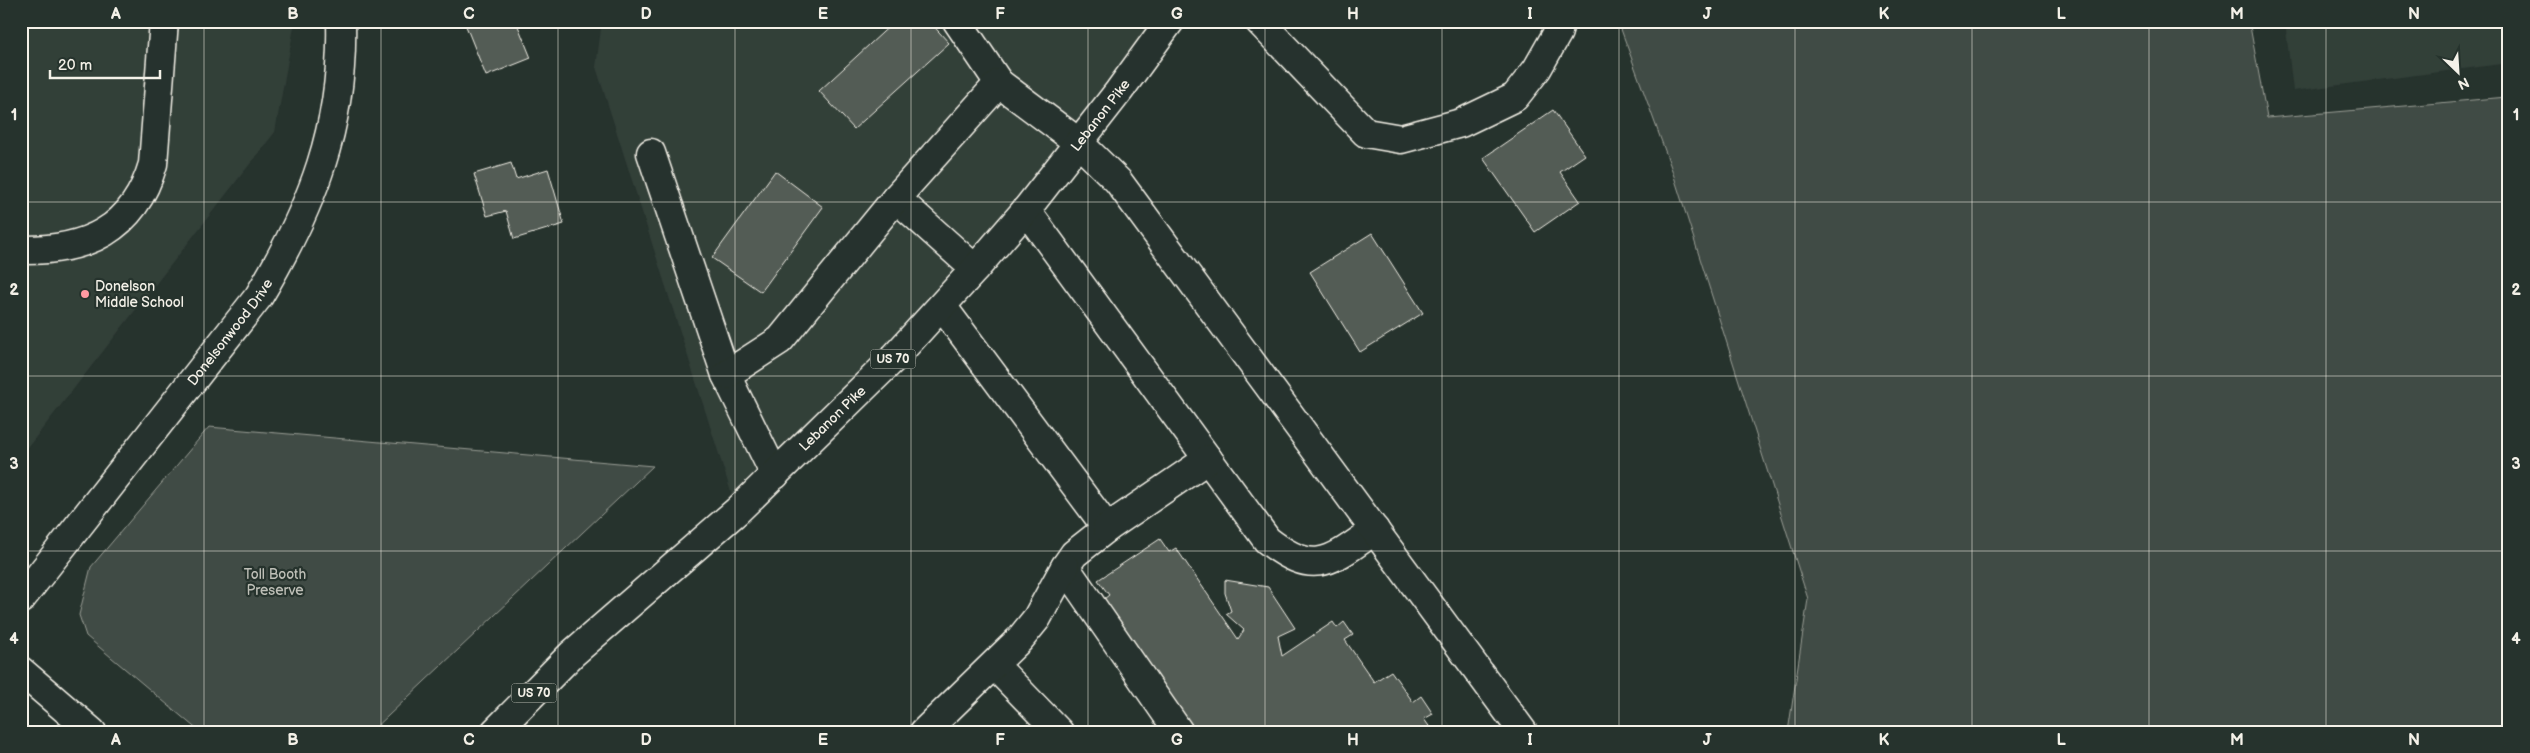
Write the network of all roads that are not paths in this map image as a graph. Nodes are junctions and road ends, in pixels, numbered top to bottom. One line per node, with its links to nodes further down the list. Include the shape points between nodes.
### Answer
1 (164, 21): 12 (main road, via 153,164 139,200 127,214 94,239 70,247)
2 (341, 21): 21 (main road, Donelsonwood Drive, via 342,57 325,159 286,250 259,296)
3 (957, 21): 7 (main road)
4 (1170, 21): 8 (main road, Lebanon Pike / US 70)
5 (1259, 21): 6 (main road, via 1366,133 1401,139 1461,123 1515,98 1537,69 1558,32)
6 (1560, 21)
7 (999, 84): 8 (main road); 10 (main road)
8 (1078, 142): 11 (main road, Lebanon Pike / US 70); 19 (main road, via 1118,181)
9 (651, 153): 15 (main road)
10 (896, 198): 13 (main road); 15 (main road, via 780,340)
11 (1026, 210): 13 (main road, Lebanon Pike / US 70); 16 (main road)
12 (21, 250)
13 (975, 269): 14 (main road, Lebanon Pike / US 70)
14 (942, 306): 17 (main road, Lebanon Pike / US 70); 18 (main road)
15 (726, 375): 17 (main road)
16 (1208, 459): 18 (main road); 19 (main road, via 1267,540 1287,556 1302,562 1338,556)
17 (775, 475): 25 (main road, Lebanon Pike / US 70, via 572,654)
18 (1107, 528): 20 (main road, via 1074,554)
19 (1375, 530): 29 (main road)
20 (1064, 567): 22 (main road, via 1037,618); 28 (main road)
21 (21, 599)
22 (994, 666): 26 (main road); 27 (main road)
23 (21, 671): 24 (main road)
24 (92, 732)
25 (495, 732)
26 (924, 732)
27 (1059, 732)
28 (1179, 732)
29 (1523, 732)

